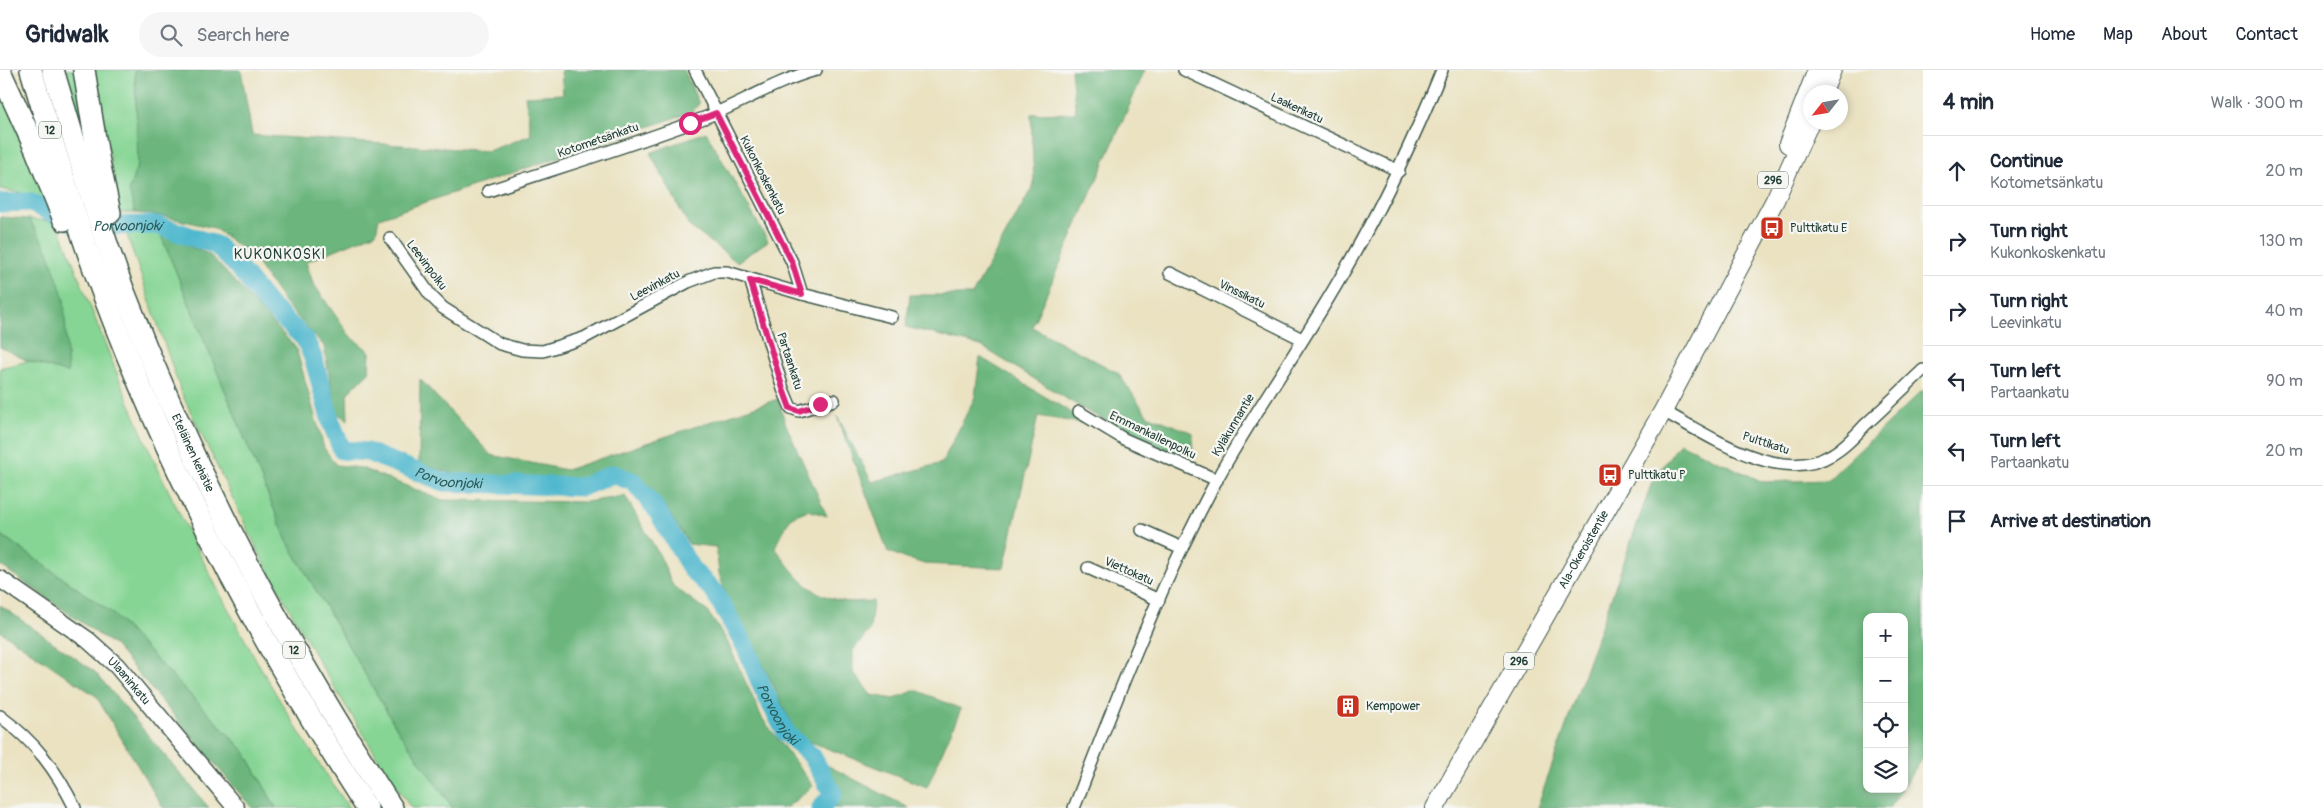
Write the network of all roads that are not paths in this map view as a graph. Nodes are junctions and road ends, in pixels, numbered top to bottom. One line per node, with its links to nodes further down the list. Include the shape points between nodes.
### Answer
1 (32, 70): 15 (highway, Eteläinen kehätie / 12)
2 (53, 70): 16 (highway, Eteläinen kehätie / 12)
3 (84, 70): 16 (highway)
4 (695, 70): 12 (street, Kukonkoskenkatu)
5 (816, 70): 12 (street, via 794,76)
6 (1184, 70): 14 (street, Laakerikatu)
7 (1442, 70): 14 (street, Kyläkunnantie)
8 (1817, 70): 21 (main road, Ala-Okeroistentie / 296)
9 (1832, 70): 11 (main road)
10 (0, 71): 15 (highway, via 36,150)
11 (1826, 85)
12 (716, 113): 17 (street, Kotometsänkatu); 22 (street, Kukonkoskenkatu, via 792,262)
13 (1806, 130): 21 (main road, Ala-Okeroistentie / 296, via 1775,200)
14 (1399, 171): 25 (street, Kyläkunnantie, via 1346,270)
15 (60, 190): 31 (highway, Eteläinen kehätie / 12, via 84,258 135,374)
16 (97, 190): 31 (highway, Eteläinen kehätie / 12)
17 (488, 191)
18 (390, 238): 23 (street, Leevinpolku)
19 (1170, 273): 25 (street, Vinssikatu)
20 (750, 280): 22 (street, Leevinkatu); 23 (street, Leevinkatu, via 727,272 702,275 584,338 543,351 500,344); 27 (street, Partaankatu, via 790,408 799,411)
21 (1727, 289): 29 (main road, Ala-Okeroistentie / 296)
22 (802, 294): 24 (street, Leevinkatu)
23 (443, 308)
24 (892, 317)
25 (1302, 338): 30 (street, Kyläkunnantie)
26 (1923, 370): 29 (street, Pulttikatu, via 1840,450 1808,464 1782,465 1761,459)
27 (834, 400)
28 (1079, 412): 30 (street, Emmankallenpolku, via 1124,439)
29 (1663, 412): 43 (main road, Ala-Okeroistentie / 296)
30 (1217, 480): 33 (street, Kyläkunnantie)
31 (198, 491): 40 (highway, Eteläinen kehätie / 12, via 229,575 280,668); 41 (highway, Eteläinen kehätie / 12)
32 (1142, 530): 33 (street)
33 (1182, 548): 36 (street, Kyläkunnantie)
34 (1088, 568): 36 (street, Viettokatu)
35 (0, 579): 39 (street, Ulaaninkatu, via 88,640 117,666)
36 (1159, 600): 42 (street, Kyläkunnantie)
37 (0, 716): 38 (street, via 36,746 61,779)
38 (75, 808)
39 (236, 808)
40 (367, 808)
41 (392, 808)
42 (1074, 808)
43 (1435, 808)

